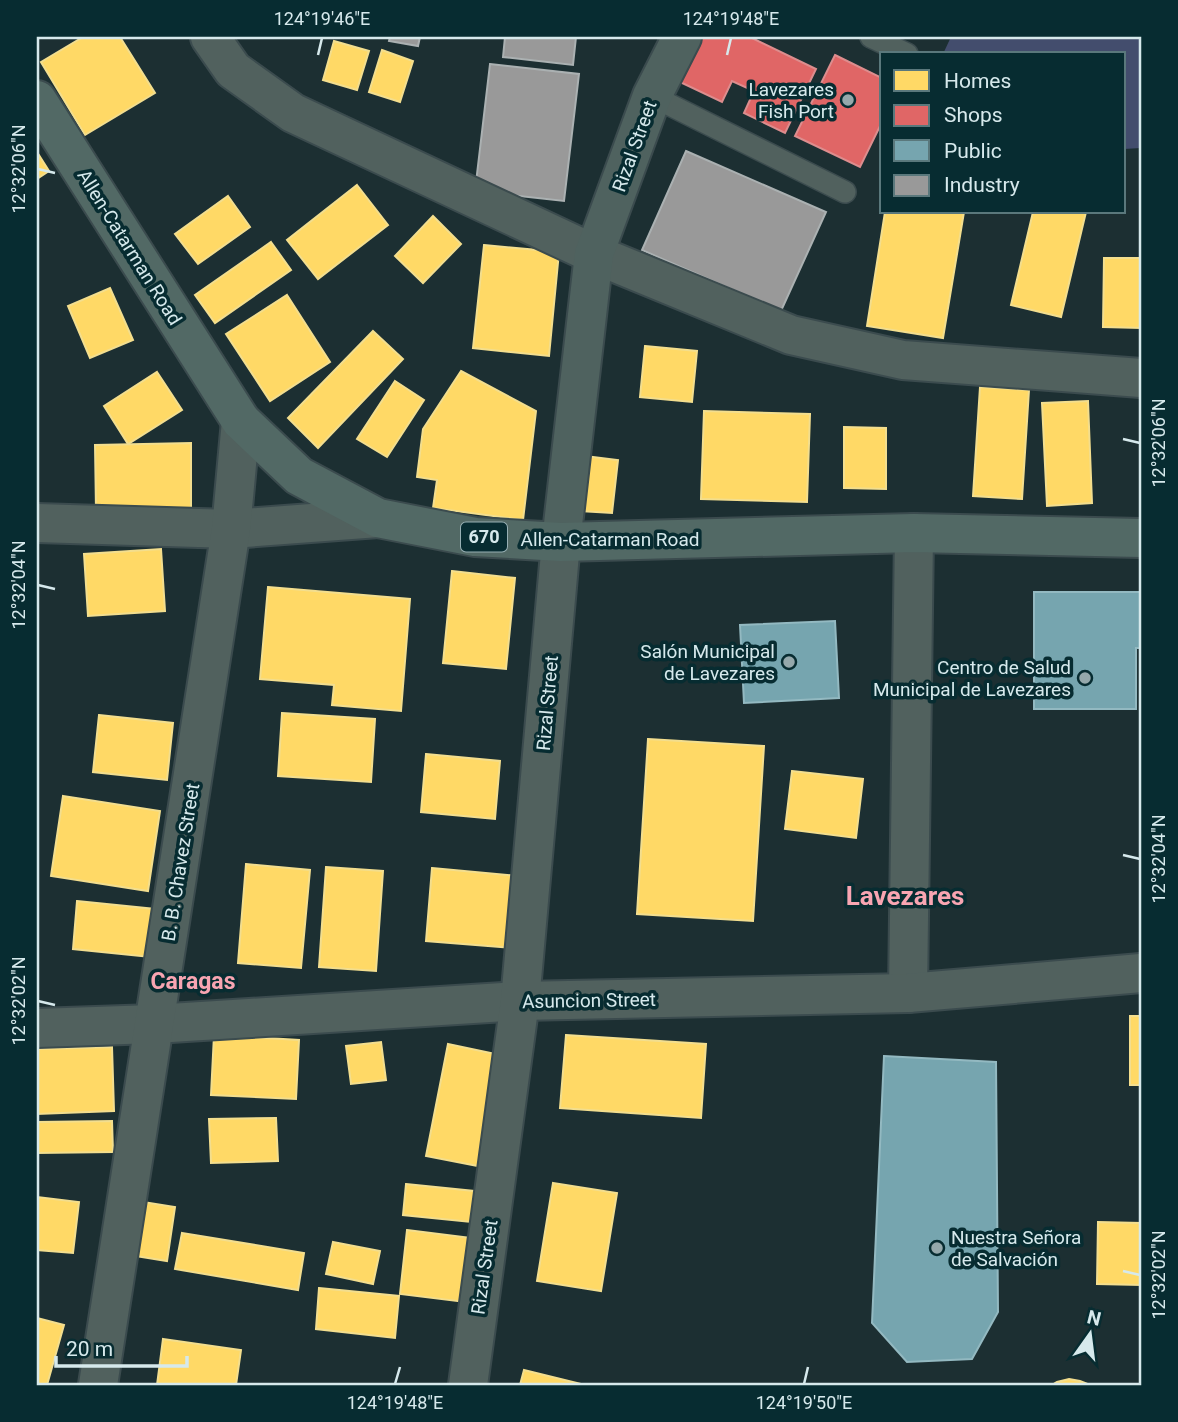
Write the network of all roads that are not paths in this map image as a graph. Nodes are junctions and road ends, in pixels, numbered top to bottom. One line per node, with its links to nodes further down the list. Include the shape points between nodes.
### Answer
1 (210, 37): 8 (street, via 233,70 293,113)
2 (682, 37): 5 (street, Rizal Street)
3 (871, 37): 4 (lane)
4 (902, 52)
5 (652, 96): 7 (lane); 8 (street, Rizal Street)
6 (37, 100): 10 (main road, Allen-Catarman Road / 670)
7 (845, 192)
8 (594, 254): 9 (street, via 791,335 903,360); 16 (street, Rizal Street)
9 (1141, 377)
10 (241, 421): 11 (main road, Allen-Catarman Road / 670, via 299,476); 13 (street, B. B. Chavez Street)
11 (378, 518): 13 (street); 16 (main road, Allen-Catarman Road / 670, via 475,537)
12 (37, 523): 13 (street)
13 (231, 529): 20 (street, B. B. Chavez Street)
14 (914, 533): 15 (main road, Allen-Catarman Road / 670); 16 (main road, Allen-Catarman Road / 670); 18 (street)
15 (1141, 538)
16 (561, 542): 19 (street, Rizal Street)
17 (1141, 973): 18 (street, Asuncion Street)
18 (908, 993): 19 (street, Asuncion Street)
19 (520, 1001): 20 (street, Asuncion Street); 23 (street, Rizal Street)
20 (154, 1024): 21 (street, Asuncion Street); 22 (street, B. B. Chavez Street)
21 (37, 1028)
22 (98, 1385)
23 (468, 1385)

